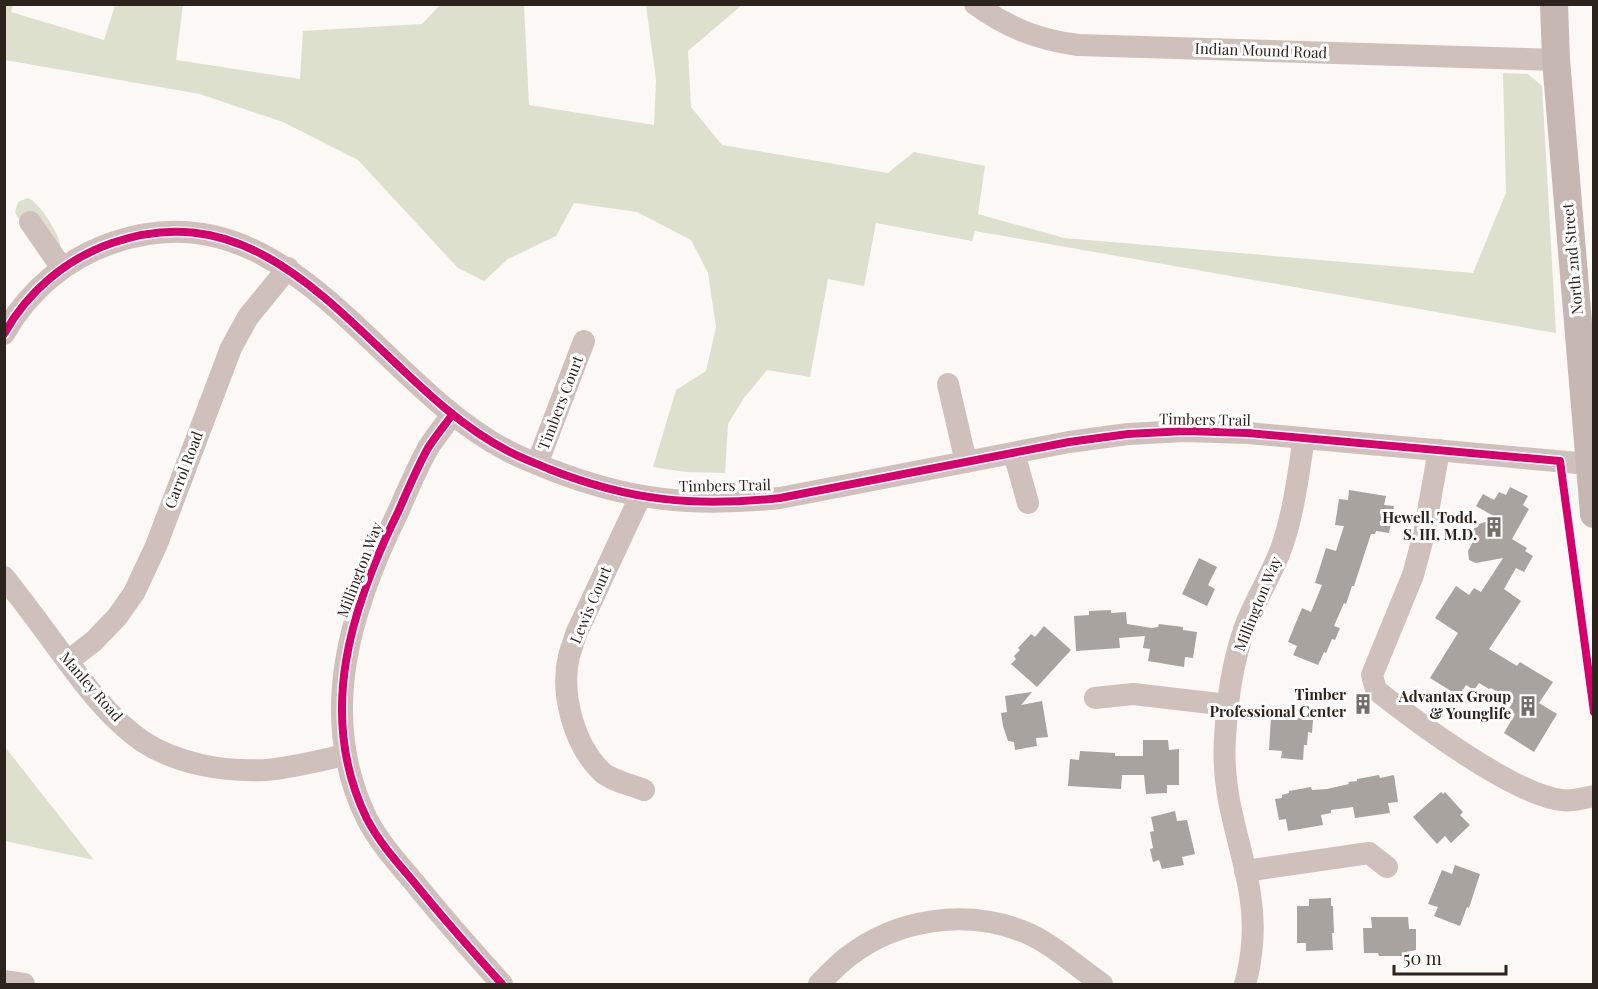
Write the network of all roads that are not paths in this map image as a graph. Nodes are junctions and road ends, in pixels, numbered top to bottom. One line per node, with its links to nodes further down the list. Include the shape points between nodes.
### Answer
1 (975, 4): 3 (street, Indian Mound Road, via 1028,34 1078,45)
2 (1554, 4): 3 (main road, North 2nd Street)
3 (1556, 60): 16 (main road, North 2nd Street)
4 (30, 222): 5 (street)
5 (62, 268): 6 (street, Timbers Trail, via 90,251 122,240 176,232 222,238 252,248); 7 (street, Timbers Trail, via 24,304)
6 (288, 268): 10 (street, Timbers Trail); 21 (street, Carrol Road, via 248,317 231,348 156,546 134,593 94,641)
7 (4, 334)
8 (584, 341): 15 (street, Timbers Court)
9 (948, 384): 14 (street)
10 (452, 415): 15 (street, Timbers Trail, via 508,452); 24 (street, Millington Way, via 429,448 377,554 353,628 342,682)
11 (1304, 438): 12 (street, Timbers Trail); 13 (street, Timbers Trail, via 1185,431 1128,434); 23 (street, Millington Way, via 1288,526 1245,628)
12 (1439, 450): 16 (street, Timbers Trail); 26 (street, via 1413,574 1372,675 1376,690 1461,751 1525,788 1564,801)
13 (1014, 453): 14 (street, Timbers Trail); 18 (street)
14 (966, 462): 17 (street, Timbers Trail, via 744,502)
15 (537, 464): 17 (street, Timbers Trail)
16 (1589, 464): 19 (main road, North 2nd Street)
17 (639, 497): 25 (street, Lewis Court, via 576,634 568,658 567,691 583,749 604,773)
18 (1028, 503)
19 (1593, 514)
20 (4, 577): 21 (street, Manley Road)
21 (68, 662): 24 (street, Manley Road, via 117,720 143,741 175,757 233,770 267,770)
22 (1095, 698): 23 (street, via 1133,693)
23 (1228, 705): 28 (street, Millington Way, via 1225,787)
24 (346, 755): 31 (street, Millington Way, via 367,818 381,843)
25 (644, 790)
26 (1593, 796)
27 (1387, 867): 28 (street, via 1370,853)
28 (1245, 871): 34 (street, Millington Way, via 1252,926)
29 (4, 981): 30 (street)
30 (24, 984)
31 (502, 984)
32 (819, 984): 33 (street, via 848,956 879,937 912,924 953,919 992,922 1024,932)
33 (1102, 984)
34 (1245, 984)

